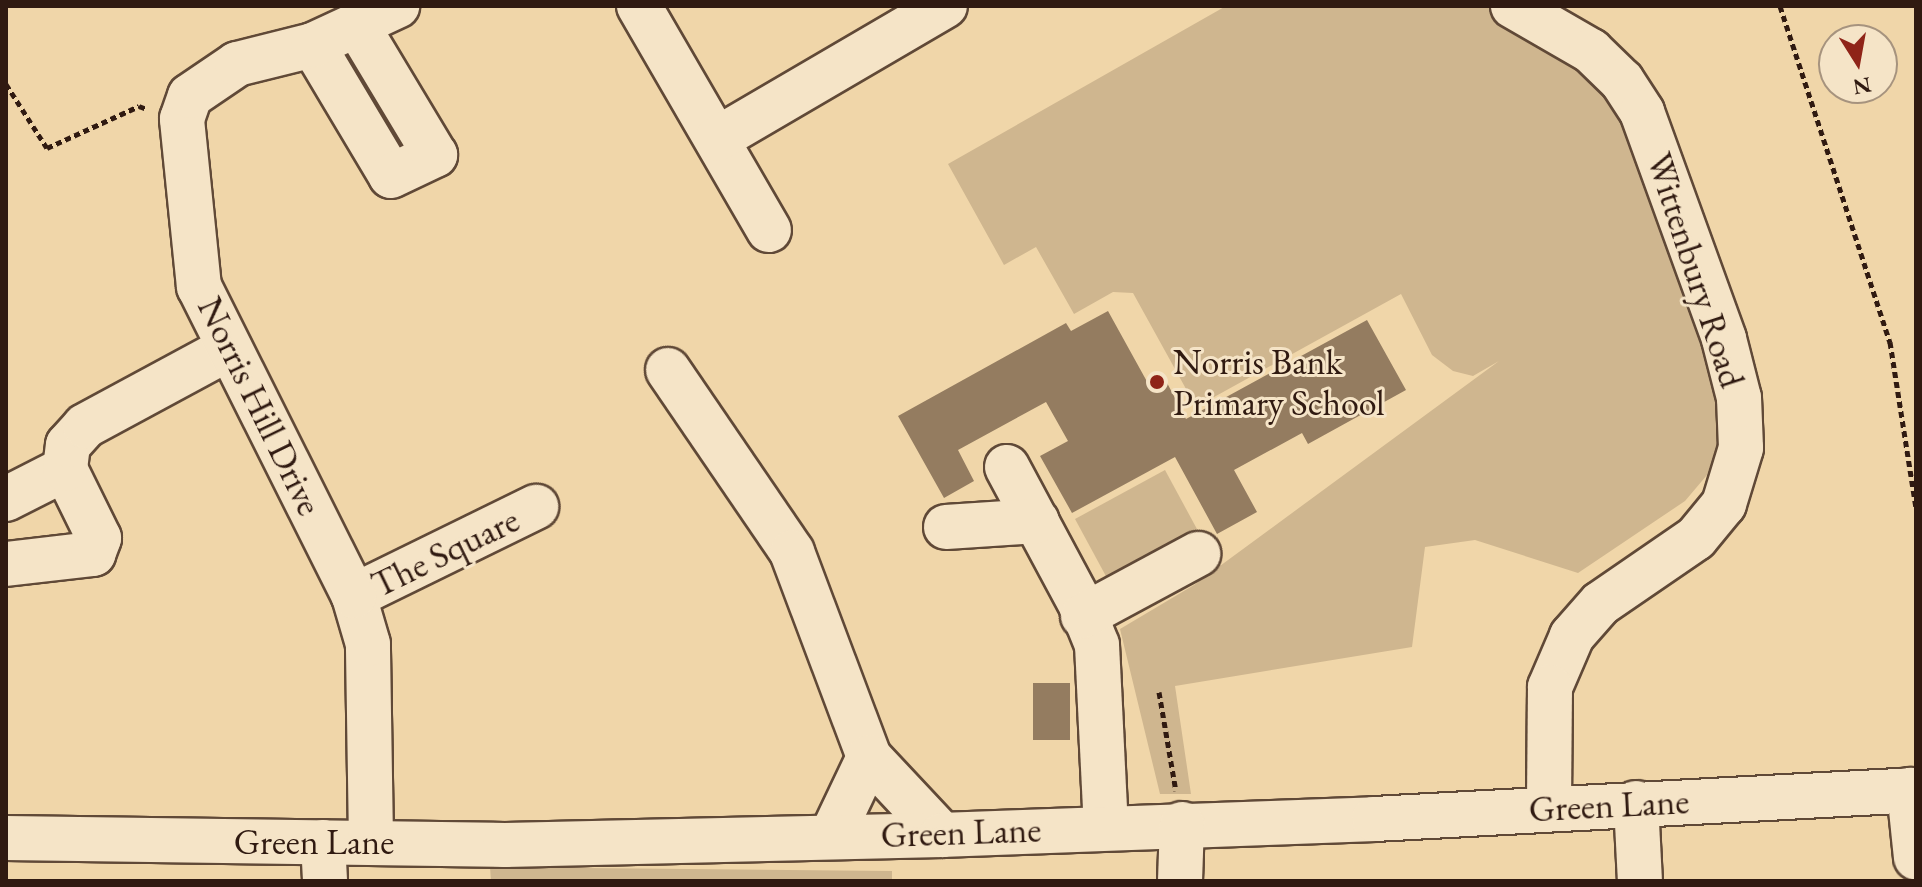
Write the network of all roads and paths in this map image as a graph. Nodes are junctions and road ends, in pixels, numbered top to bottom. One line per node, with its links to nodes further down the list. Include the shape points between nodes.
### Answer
1 (397, 6): 6 (street)
2 (639, 6): 10 (street)
3 (945, 6): 10 (street)
4 (1513, 6): 29 (street, Wittenbury Road, via 1591,51 1622,81 1642,112 1724,339 1739,398 1741,448 1724,504 1696,538 1600,604 1572,636 1550,687)
5 (1780, 6): 18 (path, via 1890,342)
6 (358, 27): 7 (street); 7 (street, via 435,155 391,176)
7 (313, 45): 9 (street, via 237,64 210,79 190,96)
8 (6, 84): 9 (path, via 47,148 139,106)
9 (182, 119): 12 (street, Norris Hill Drive, via 199,287)
10 (717, 139): 11 (street)
11 (769, 230)
12 (229, 348): 15 (street, via 85,426 68,445); 23 (street, Norris Hill Drive)
13 (668, 370): 26 (street, via 792,552)
14 (1007, 467): 19 (street)
15 (65, 469): 16 (street); 22 (street, via 99,538 93,554)
16 (6, 499)
17 (536, 507): 23 (street, The Square)
18 (1916, 508)
19 (1037, 521): 20 (street); 24 (street)
20 (946, 527)
21 (1198, 554): 24 (street)
22 (6, 564)
23 (354, 596): 35 (street, Norris Hill Drive, via 368,644)
24 (1083, 616): 31 (street, via 1101,665)
25 (1159, 692): 30 (path)
26 (869, 757): 32 (street); 33 (street)
27 (1912, 790): 28 (street, Green Lane); 36 (street)
28 (1636, 803): 29 (street, Green Lane); 39 (street)
29 (1549, 809): 30 (street, Green Lane)
30 (1182, 824): 31 (street, Green Lane); 38 (street)
31 (1106, 827): 33 (street, Green Lane)
32 (832, 835): 33 (street, Green Lane); 35 (street, Green Lane, via 505,845)
33 (942, 835)
34 (6, 838): 37 (street, Green Lane)
35 (371, 841): 37 (street, Green Lane)
36 (1916, 858)
37 (324, 861)
38 (1180, 881)
39 (1640, 881)

